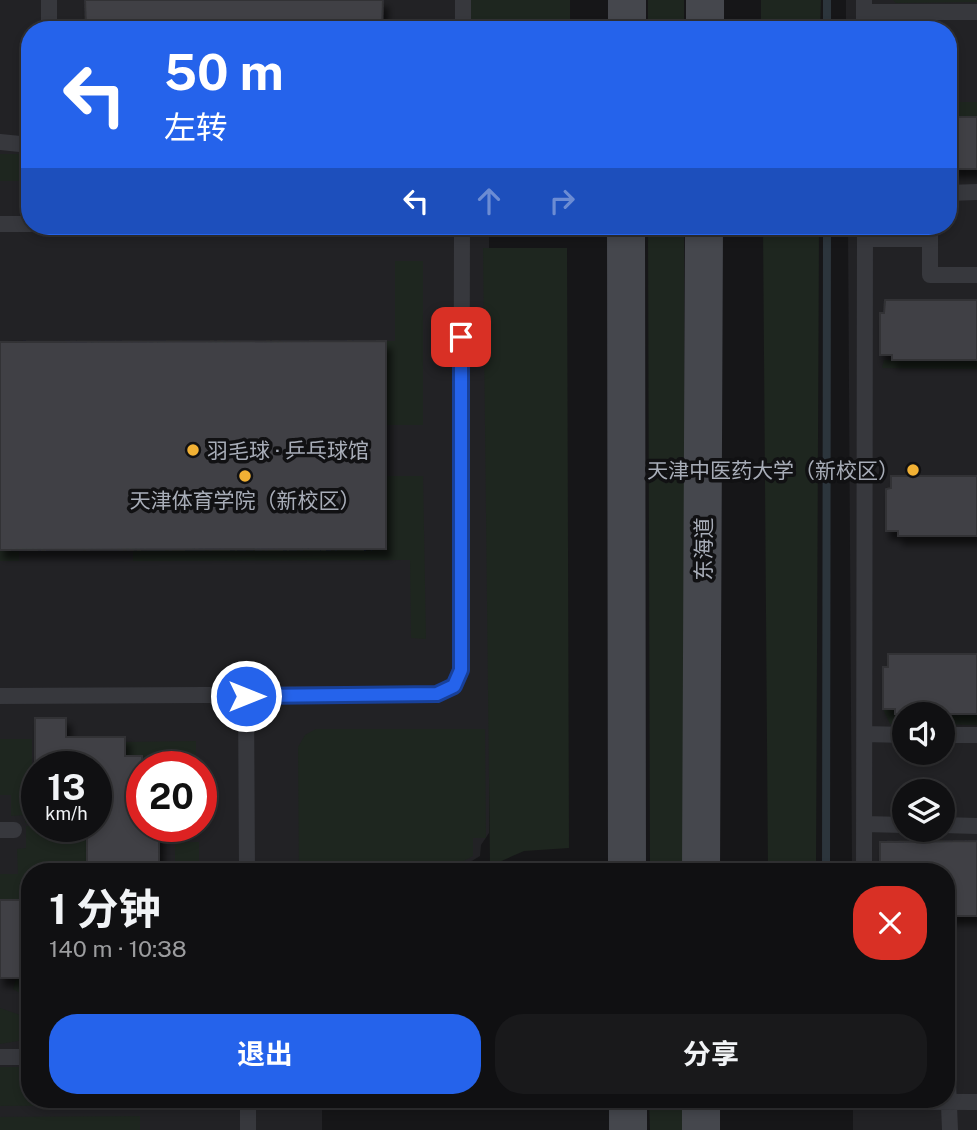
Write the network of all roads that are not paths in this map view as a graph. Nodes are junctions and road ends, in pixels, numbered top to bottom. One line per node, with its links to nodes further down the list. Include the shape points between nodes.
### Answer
1 (49, 0): 7 (lane)
2 (463, 0): 8 (lane)
3 (627, 0): 9 (main road)
4 (705, 0): 10 (main road)
5 (864, 6): 6 (lane)
6 (977, 12)
7 (49, 21)
8 (463, 21)
9 (627, 21)
10 (705, 21)
11 (0, 142): 12 (lane)
12 (21, 144)
13 (957, 192): 14 (lane)
14 (977, 192)
15 (0, 224): 16 (lane)
16 (21, 224)
17 (462, 235): 24 (lane, via 461,670 454,686 437,694)
18 (626, 235): 34 (main road)
19 (704, 235): 35 (main road, 东海道)
20 (865, 235): 25 (lane)
21 (930, 235): 22 (lane, via 930,275)
22 (977, 275)
23 (0, 696): 24 (lane)
24 (246, 696): 33 (lane)
25 (865, 734): 26 (lane); 29 (lane)
26 (892, 735)
27 (955, 735): 28 (lane)
28 (977, 735)
29 (864, 824): 30 (lane); 36 (lane)
30 (892, 825)
31 (955, 825): 32 (lane)
32 (977, 826)
33 (247, 863)
34 (627, 863)
35 (701, 863)
36 (864, 863)
37 (0, 1057): 38 (lane)
38 (21, 1057)
39 (955, 1102): 40 (lane)
40 (977, 1102)
41 (248, 1108): 46 (lane)
42 (628, 1108): 47 (main road)
43 (763, 1108): 45 (lane)
44 (950, 1108): 48 (lane)
45 (701, 1110)
46 (248, 1130)
47 (628, 1130)
48 (950, 1130)

